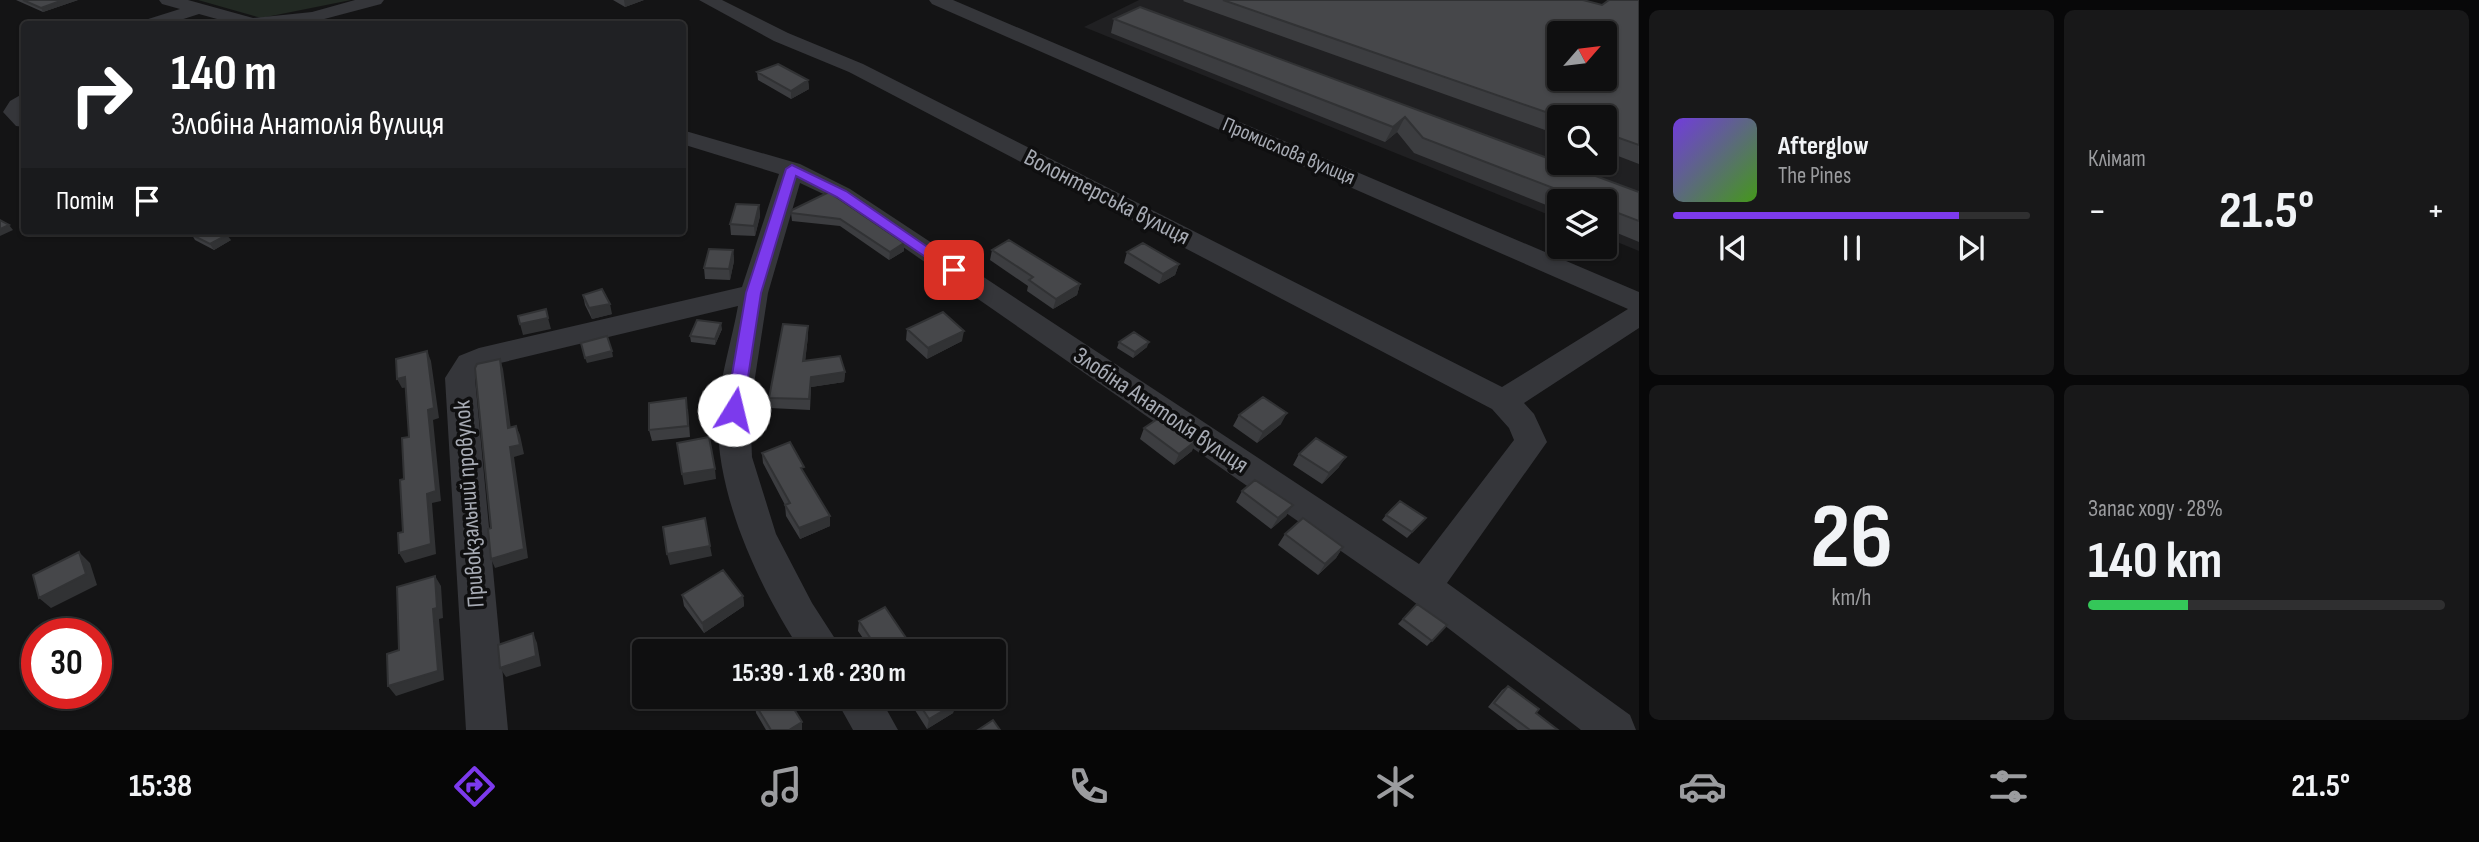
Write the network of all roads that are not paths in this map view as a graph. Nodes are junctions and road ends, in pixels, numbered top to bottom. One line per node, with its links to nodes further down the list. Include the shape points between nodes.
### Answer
1 (168, 0): 5 (street)
2 (374, 0): 8 (street)
3 (708, 0): 16 (street, Волонтерська вулиця, via 856,68)
4 (938, 0): 14 (street, Промислова вулиця)
5 (197, 9): 6 (street); 7 (street)
6 (160, 21)
7 (241, 21)
8 (308, 21)
9 (21, 102): 10 (street, via 14,111)
10 (21, 118)
11 (686, 137): 12 (street, Злобіна Анатолія вулиця)
12 (792, 169): 13 (street); 17 (street, Злобіна Анатолія вулиця, via 842,194)
13 (754, 293): 18 (street, via 734,410 736,457 759,536); 20 (street, Привокзальний провулок, via 489,355 470,363 460,378)
14 (1639, 303)
15 (1639, 315): 16 (street)
16 (1503, 401): 17 (street, via 1523,422 1531,442)
17 (1423, 587): 22 (street, Злобіна Анатолія вулиця)
18 (815, 639)
19 (863, 709): 21 (street)
20 (487, 730)
21 (877, 730)
22 (1615, 730)

